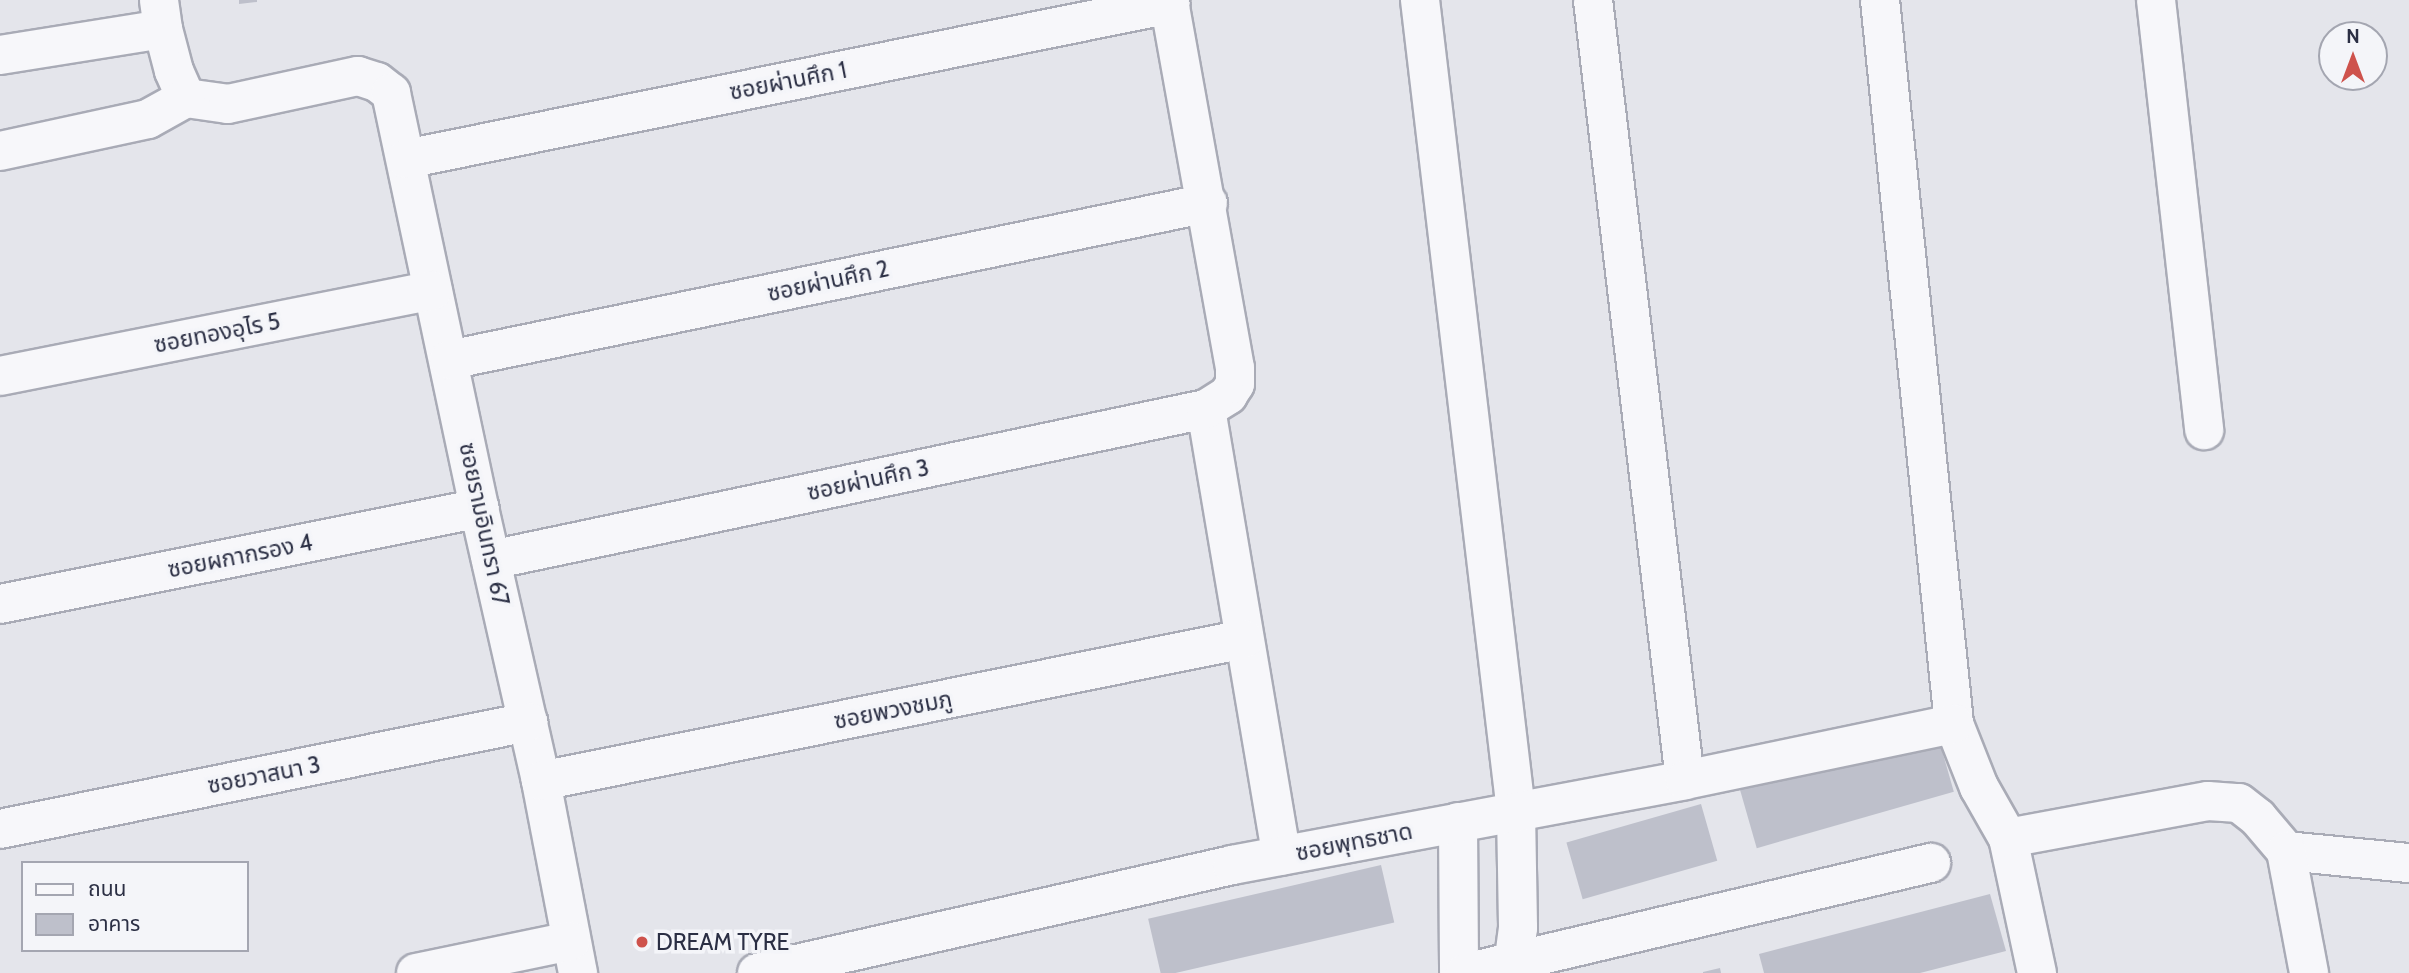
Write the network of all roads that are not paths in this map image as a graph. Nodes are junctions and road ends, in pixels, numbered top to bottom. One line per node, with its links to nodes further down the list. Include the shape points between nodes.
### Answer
1 (1420, 0): 25 (street)
2 (1592, 0): 23 (street)
3 (1880, 0): 22 (street)
4 (2156, 0): 16 (street)
5 (1170, 2): 10 (street, ซอยผ่านศึก 1); 11 (street)
6 (161, 14): 7 (street); 8 (street, via 174,71)
7 (0, 55)
8 (186, 98): 9 (street, via 148,119); 10 (street, ซอยรามอินทรา 67, via 228,104 358,76 391,93)
9 (0, 151)
10 (405, 159): 12 (street, ซอยรามอินทรา 67)
11 (1208, 203): 13 (street, ซอยผ่านศึก 2); 15 (street, ซอยผ่านศึก 3, via 1236,384)
12 (433, 290): 13 (street, ซอยรามอินทรา 67); 14 (street, ซอยทองอุไร 5)
13 (449, 360): 17 (street, ซอยรามอินทรา 67)
14 (0, 376)
15 (1206, 409): 18 (street, ซอยผ่านศึก 3); 20 (street)
16 (2204, 430)
17 (479, 509): 18 (street, ซอยรามอินทรา 67); 19 (street, ซอยผกากรอง 4)
18 (491, 560): 21 (street, ซอยรามอินทรา 67)
19 (0, 604)
20 (1244, 639): 24 (street, ซอยพวงชมภู); 30 (street)
21 (528, 722): 24 (street, ซอยรามอินทรา 67); 27 (street, ซอยวาสนา 3)
22 (1954, 724): 23 (street, ซอยพุทธชาด); 28 (street, via 1979,787)
23 (1685, 780): 25 (street, ซอยพุทธชาด)
24 (541, 781): 33 (street, ซอยรามอินทรา 67)
25 (1516, 811): 26 (street, ซอยพุทธชาด); 34 (street)
26 (1458, 822): 30 (street, ซอยพุทธชาด); 37 (street)
27 (0, 829)
28 (2008, 838): 29 (street, via 2208,801 2239,803); 39 (street)
29 (2286, 851): 32 (street); 40 (street)
30 (1282, 856): 36 (street, ซอยพุทธชาด)
31 (1931, 863): 34 (street)
32 (2409, 863)
33 (575, 957): 35 (street)
34 (1514, 967): 38 (street)
35 (416, 973)
36 (757, 973)
37 (1459, 973)
38 (1465, 973)
39 (2037, 973)
40 (2309, 973)

